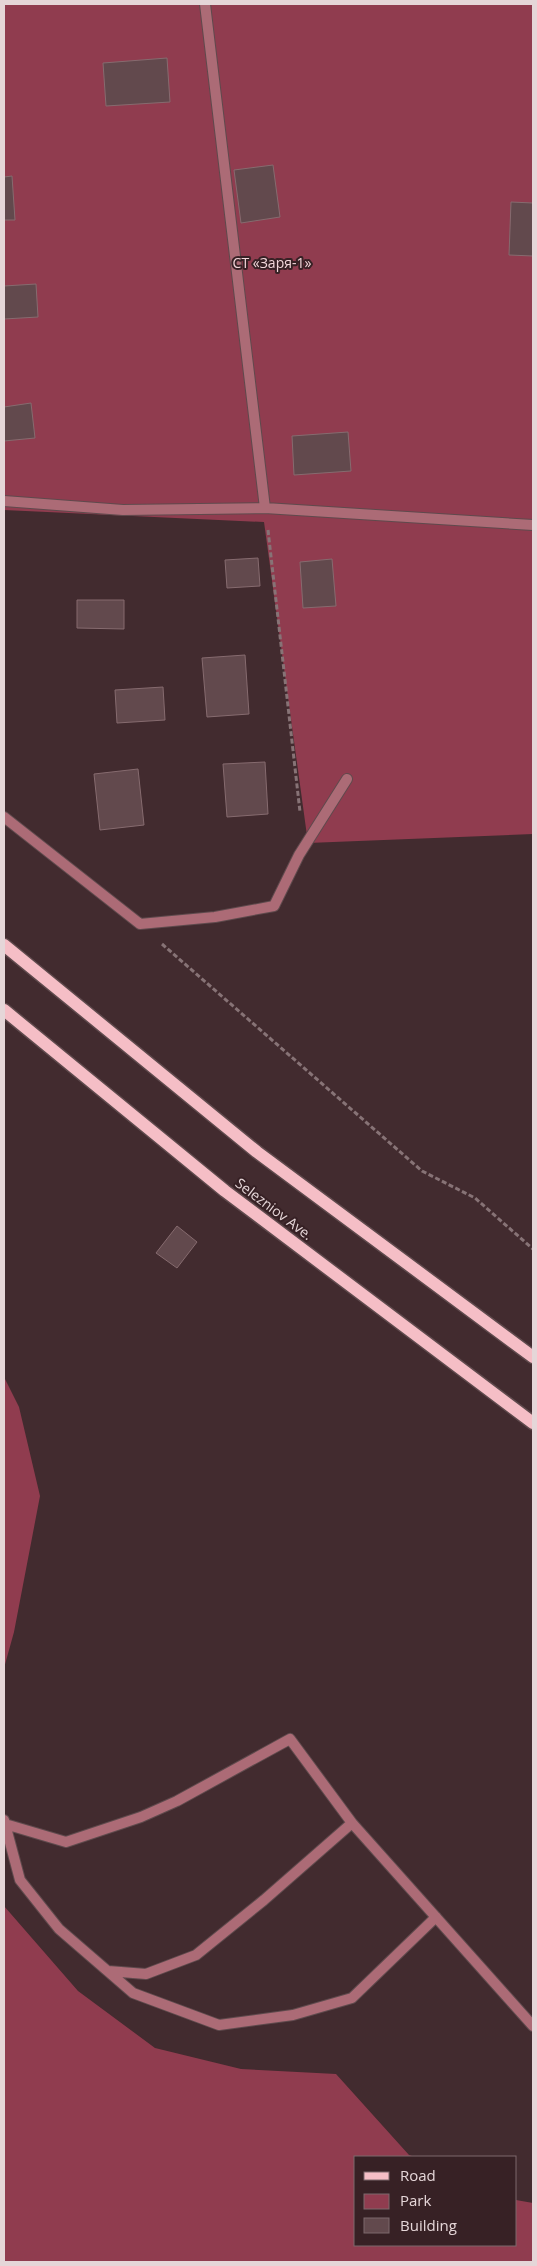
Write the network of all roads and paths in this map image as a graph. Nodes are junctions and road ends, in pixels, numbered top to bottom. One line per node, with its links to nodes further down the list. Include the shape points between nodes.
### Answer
1 (205, 4): 3 (lane)
2 (4, 501): 3 (lane, via 122,510)
3 (266, 508): 4 (lane); 7 (path)
4 (533, 525)
5 (347, 779): 7 (lane)
6 (4, 817): 8 (lane)
7 (304, 848): 8 (lane, via 274,906 215,917)
8 (140, 924): 11 (path, via 422,1171 476,1198)
9 (4, 945): 12 (main road, via 257,1152)
10 (4, 1010): 13 (main road, Selezniov Ave., via 225,1191)
11 (533, 1249)
12 (533, 1357)
13 (533, 1423)
14 (4, 1822): 15 (lane, via 66,1842 168,1805 290,1739); 17 (lane, via 20,1880 59,1929)
15 (352, 1823): 16 (lane); 17 (lane, via 196,1955 146,1974)
16 (436, 1917): 17 (lane, via 352,1998 294,2015 219,2025 133,1993); 18 (lane)
17 (108, 1971)
18 (533, 2026)

